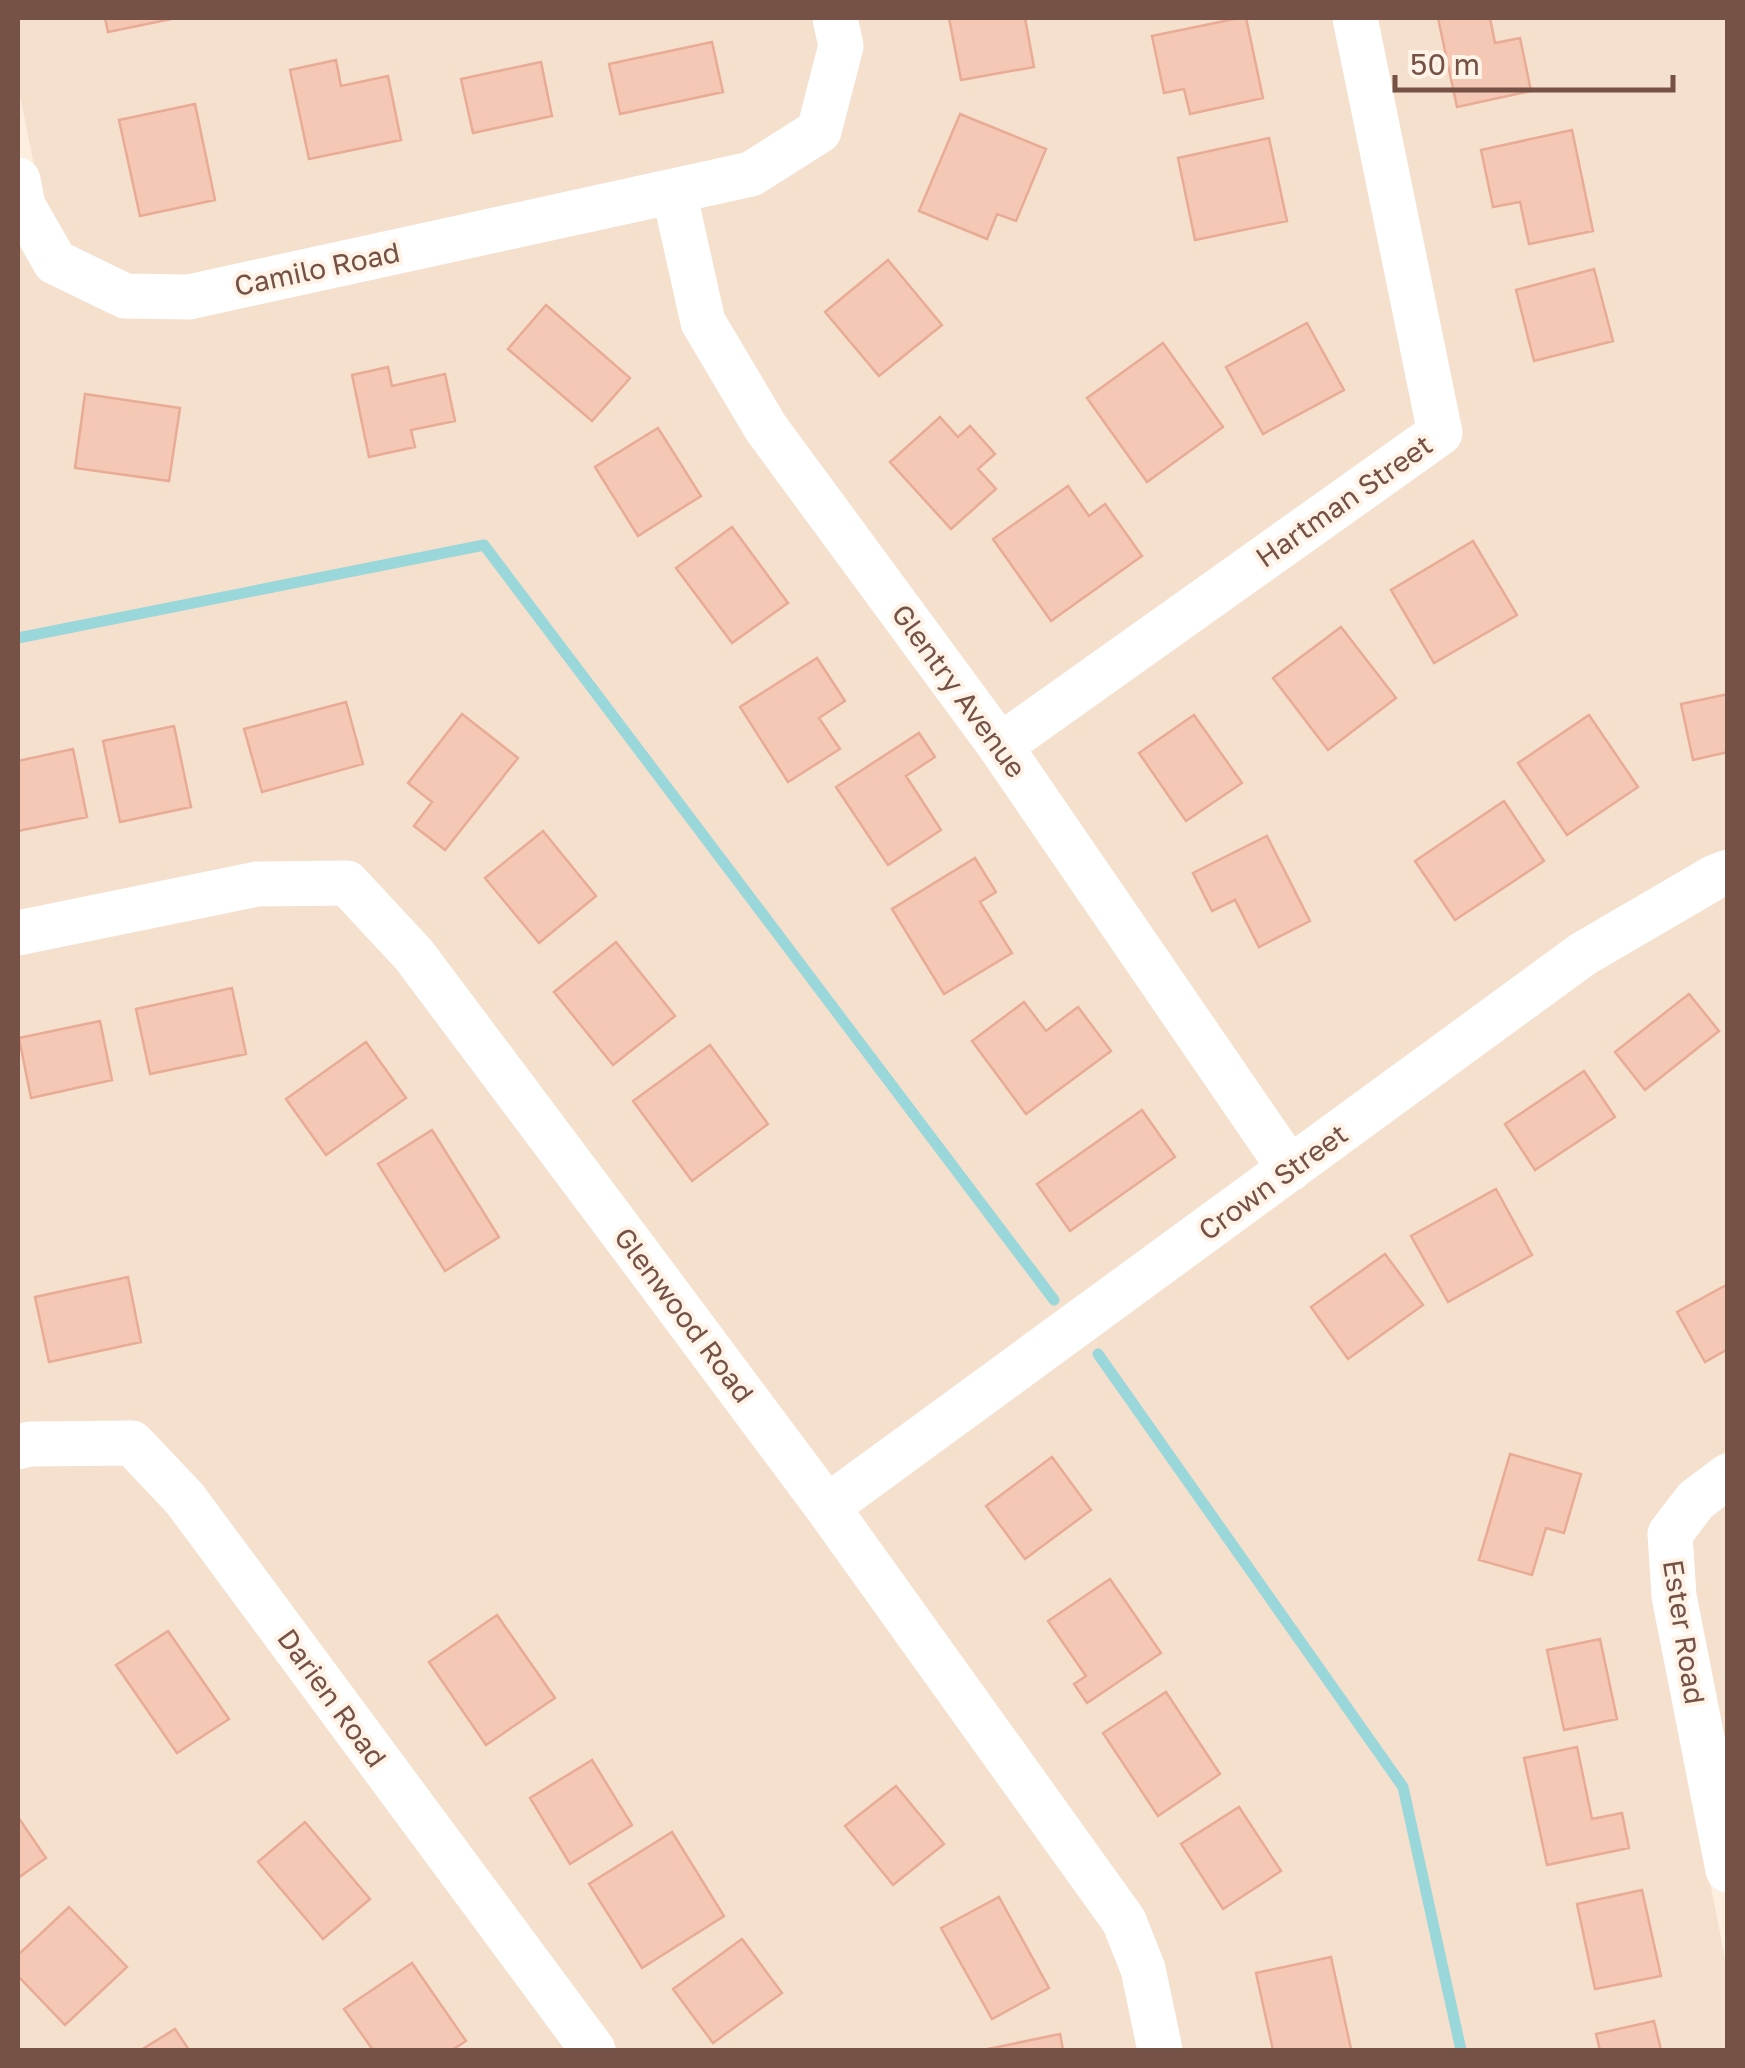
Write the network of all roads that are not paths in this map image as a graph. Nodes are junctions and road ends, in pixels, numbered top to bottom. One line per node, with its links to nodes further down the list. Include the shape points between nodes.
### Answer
1 (834, 18): 4 (street, Camilo Road, via 840,46 819,130 751,174)
2 (1355, 18): 5 (street, Hartman Street, via 1440,432)
3 (18, 180): 4 (street, Camilo Road, via 23,206 55,262 125,296 188,297)
4 (674, 192): 5 (street, Glentry Avenue, via 703,322 766,428)
5 (1000, 746): 8 (street, Glentry Avenue)
6 (1728, 872): 8 (street, Crown Street, via 1583,954)
7 (18, 933): 11 (street, Glenwood Road, via 257,884 347,883 414,955)
8 (1290, 1170): 11 (street, Crown Street)
9 (18, 1447): 13 (street, Darien Road, via 132,1443 185,1499)
10 (1728, 1476): 12 (street, Ester Road, via 1696,1500 1670,1534 1674,1596)
11 (827, 1507): 14 (street, Glenwood Road, via 1124,1921 1143,1969)
12 (1728, 1870)
13 (593, 2050)
14 (1160, 2050)

